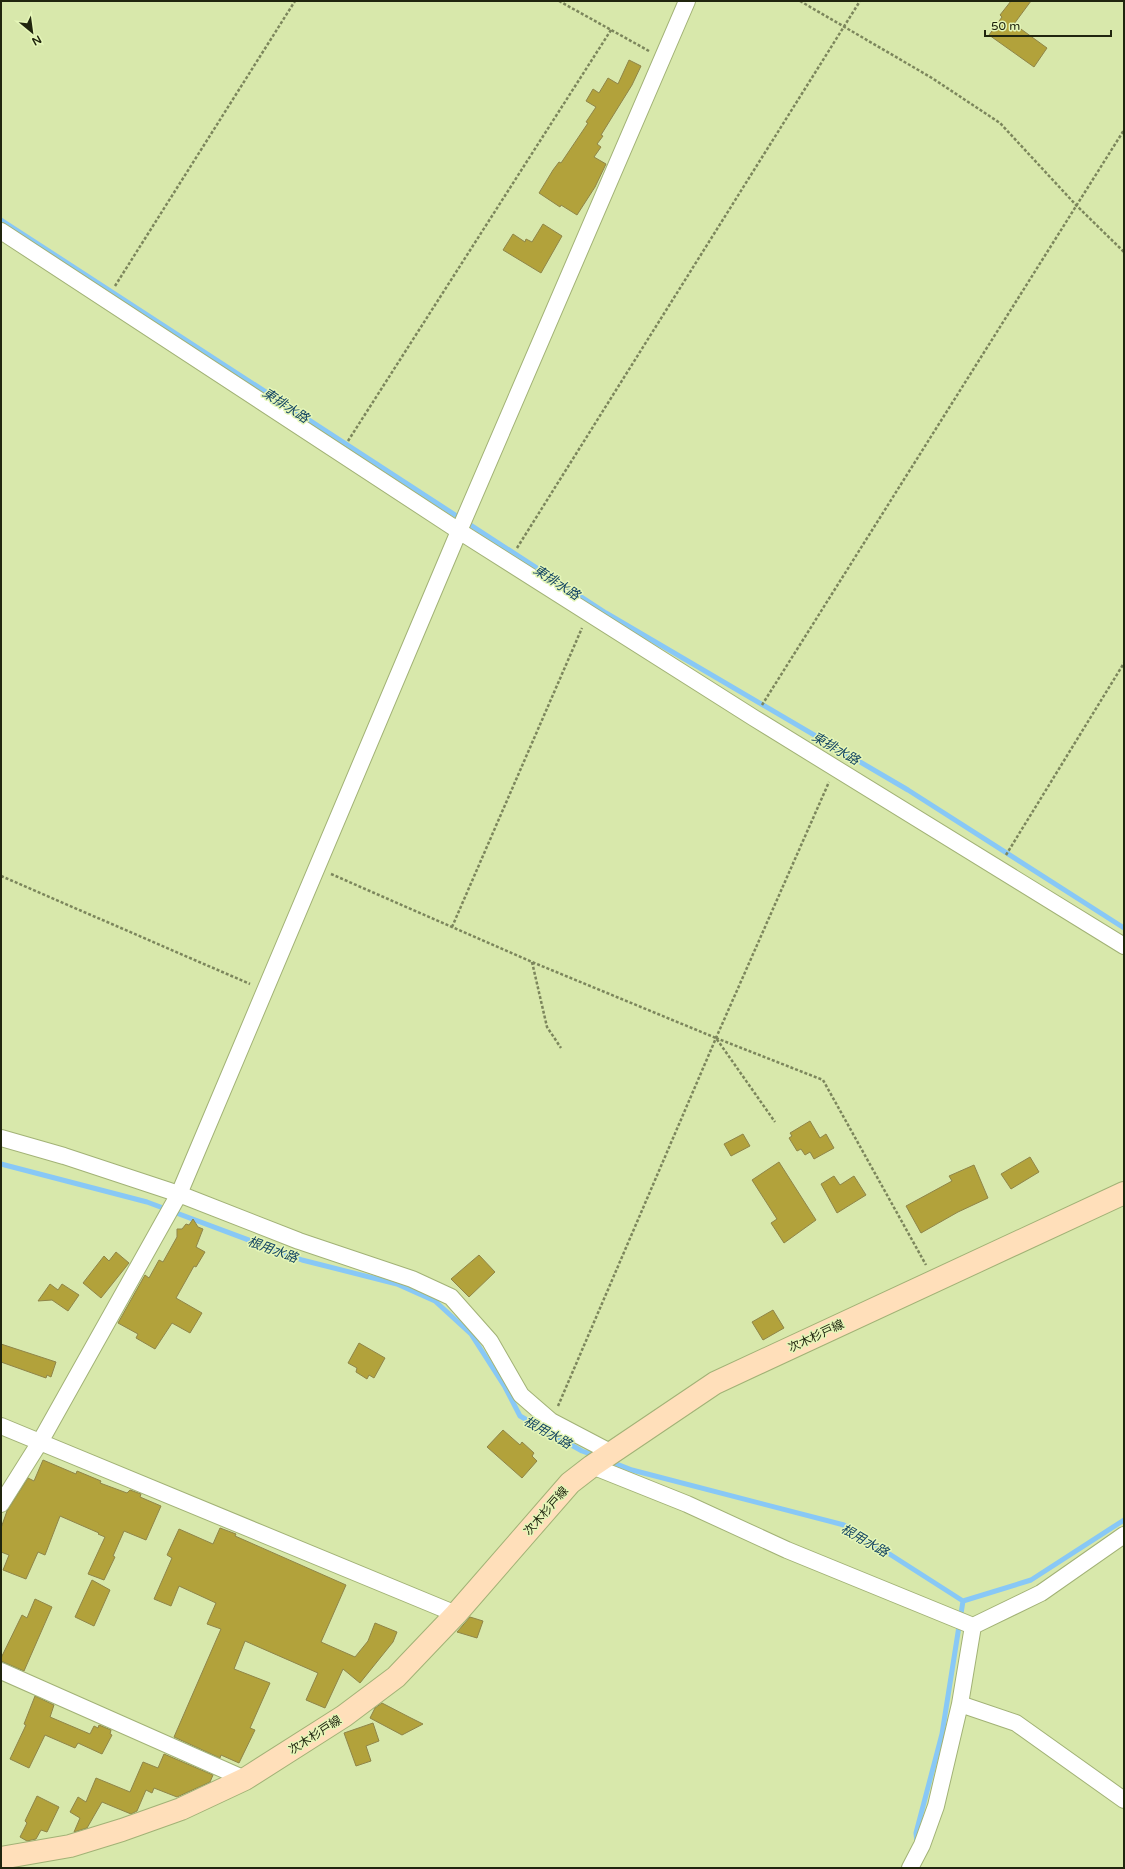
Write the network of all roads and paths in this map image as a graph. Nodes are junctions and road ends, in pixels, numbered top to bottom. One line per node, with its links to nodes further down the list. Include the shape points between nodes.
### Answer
1 (295, 1): 13 (path)
2 (559, 1): 7 (path)
3 (687, 1): 8 (street)
4 (800, 1): 6 (path)
5 (860, 1): 6 (path)
6 (844, 27): 10 (path, via 932,78 1000,123); 16 (path)
7 (611, 30): 8 (path); 14 (path)
8 (662, 58): 15 (street)
9 (1124, 130): 10 (path)
10 (1076, 205): 12 (path); 19 (path)
11 (1, 231): 13 (street)
12 (1124, 252)
13 (106, 300): 14 (street)
14 (340, 453): 15 (street)
15 (459, 531): 16 (street); 21 (street)
16 (508, 562): 17 (street)
17 (589, 613): 19 (street); 24 (path)
18 (1124, 663): 22 (path)
19 (754, 718): 20 (street)
20 (835, 766): 22 (street); 28 (path)
21 (316, 868): 24 (path); 27 (street)
22 (998, 868): 25 (street)
23 (1, 876): 27 (path)
24 (452, 927): 26 (path)
25 (1124, 946)
26 (532, 962): 28 (path); 29 (path, via 547,1027)
27 (264, 990): 33 (street)
28 (716, 1038): 30 (path); 34 (path, via 823,1080); 35 (path)
29 (561, 1048)
30 (776, 1122)
31 (1, 1138): 33 (street)
32 (1124, 1193): 34 (main road, 次木杉戸線)
33 (179, 1194): 35 (street, via 299,1241 412,1279 451,1297 490,1341 521,1395); 37 (street)
34 (935, 1281): 38 (main road, 次木杉戸線, via 715,1383)
35 (551, 1422): 38 (street)
36 (1, 1426): 37 (street)
37 (40, 1442): 40 (street); 42 (street)
38 (612, 1453): 39 (main road, 次木杉戸線)
39 (592, 1466): 42 (main road, 次木杉戸線, via 570,1484); 43 (street)
40 (1, 1504)
41 (1124, 1535): 43 (street, via 1041,1592)
42 (456, 1614): 46 (main road, 次木杉戸線, via 396,1677 344,1716)
43 (973, 1626): 45 (street)
44 (1, 1671): 46 (street)
45 (960, 1704): 47 (street, via 1016,1723); 49 (street, via 936,1806 922,1845)
46 (245, 1779): 48 (main road, 次木杉戸線, via 181,1809 122,1830 70,1846)
47 (1124, 1800)
48 (1, 1858)
49 (910, 1868)

